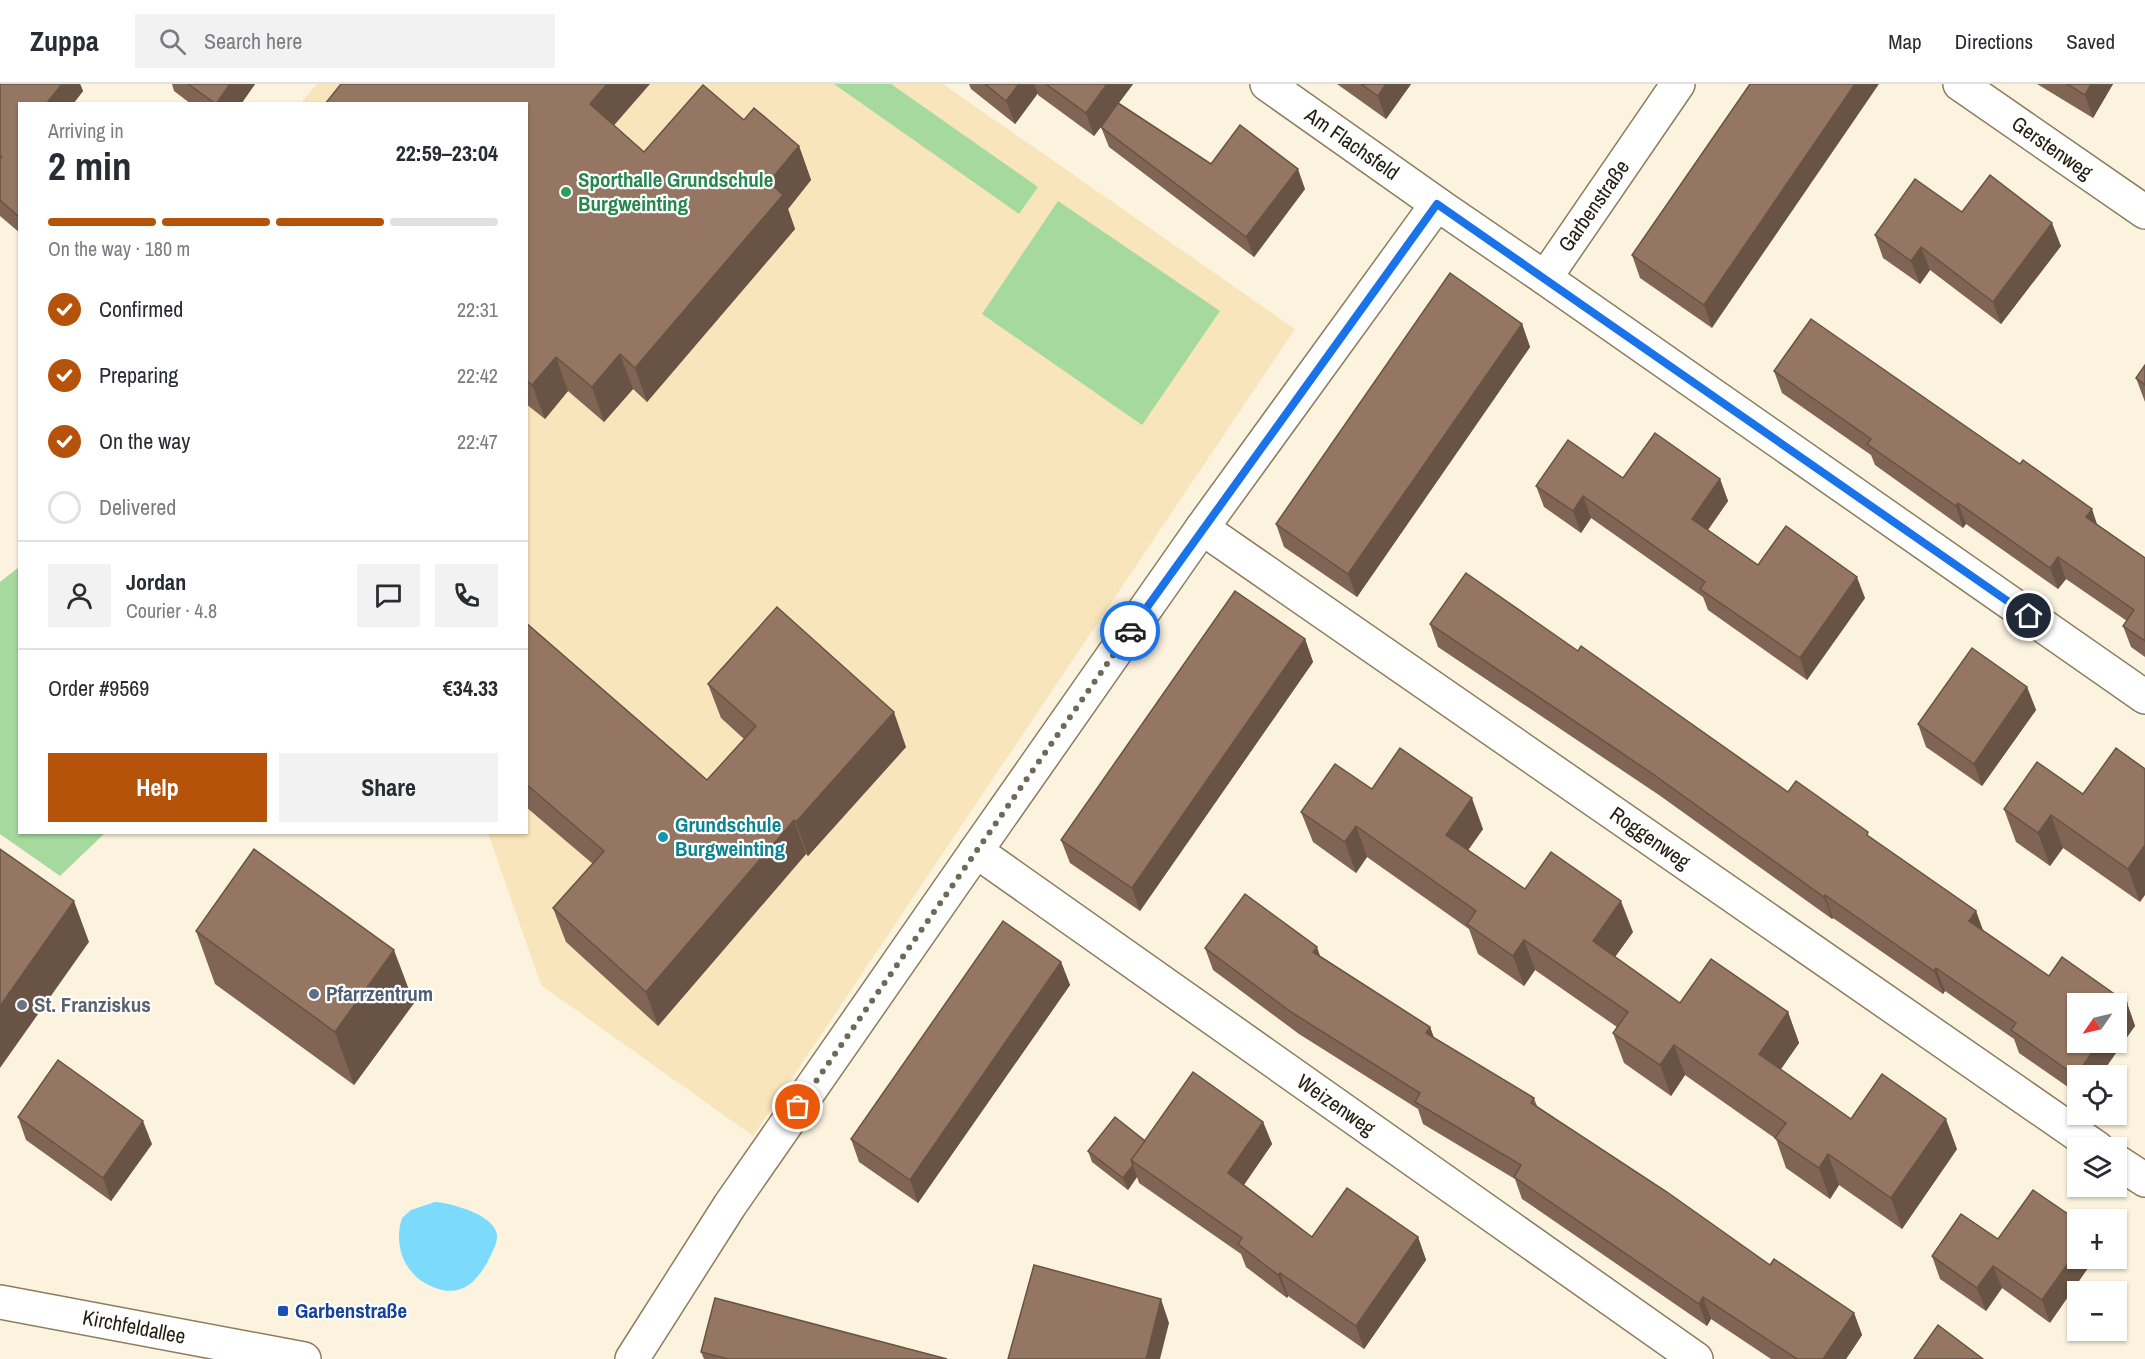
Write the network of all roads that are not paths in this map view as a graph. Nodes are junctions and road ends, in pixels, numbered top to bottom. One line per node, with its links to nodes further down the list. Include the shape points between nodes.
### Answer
1 (1267, 84): 4 (street, Am Flachsfeld)
2 (1678, 84): 6 (street, Garbenstraße)
3 (1960, 84): 5 (street, Gerstenweg)
4 (1437, 204): 6 (street); 7 (street)
5 (2145, 212)
6 (1545, 278): 8 (street)
7 (1202, 528): 9 (street); 10 (street, Roggenweg)
8 (2145, 698)
9 (976, 851): 15 (street, via 730,1205); 16 (street, Weizenweg)
10 (2081, 1137)
11 (2127, 1168): 12 (street)
12 (2145, 1180)
13 (0, 1302): 14 (street, Kirchfeldallee)
14 (304, 1359)
15 (632, 1359)
16 (1696, 1359)

